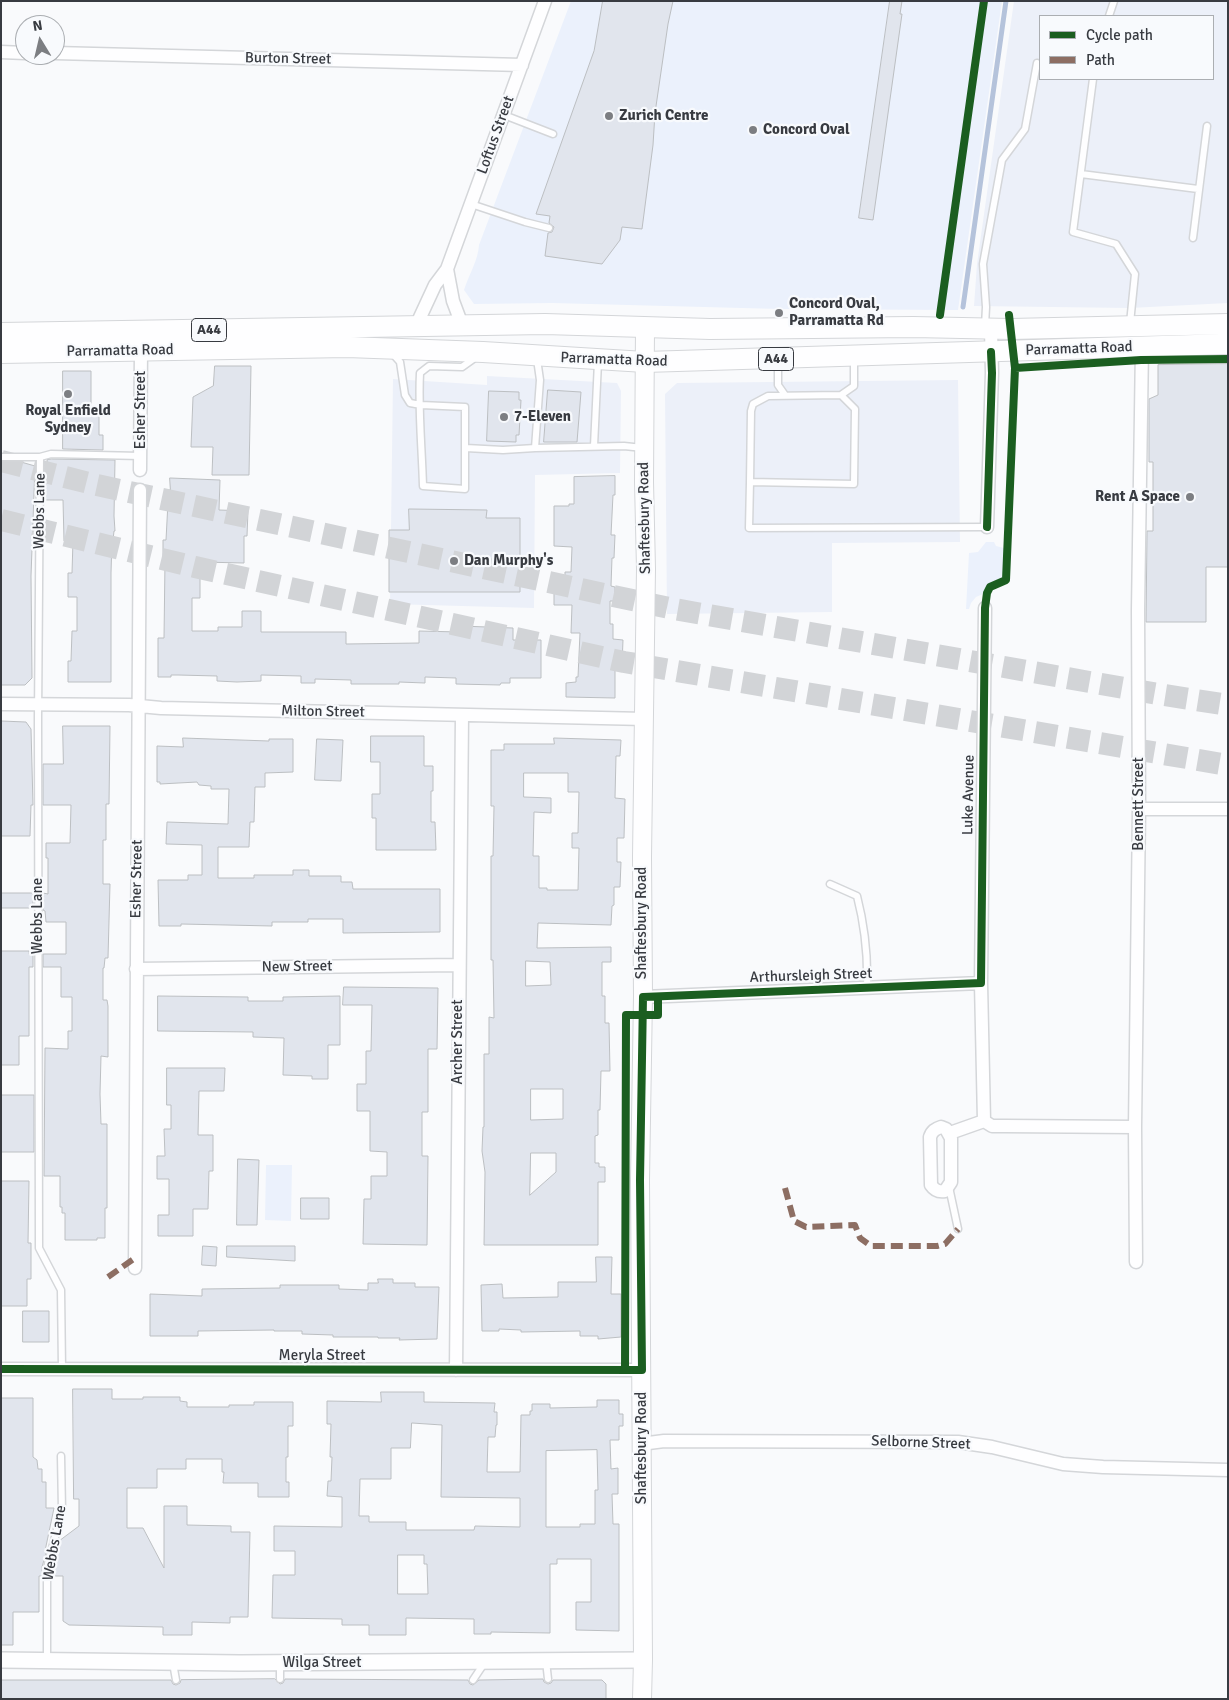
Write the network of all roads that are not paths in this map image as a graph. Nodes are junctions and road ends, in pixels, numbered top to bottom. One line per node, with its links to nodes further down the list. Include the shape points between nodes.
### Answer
1 (545, 1): 8 (street, Loftus Street)
2 (1114, 1): 3 (lane)
3 (1109, 15)
4 (1, 52): 5 (street)
5 (15, 53)
6 (65, 54): 8 (street, Burton Street)
7 (1039, 64): 25 (lane, via 1025,129 1002,160 983,264)
8 (522, 65): 10 (street, Loftus Street)
9 (1093, 80): 13 (lane)
10 (504, 115): 12 (lane); 15 (street, Loftus Street)
11 (1207, 126): 14 (lane)
12 (553, 134)
13 (1081, 174): 14 (lane); 22 (lane, via 1073,232 1116,244 1135,274)
14 (1198, 189): 17 (lane)
15 (470, 204): 16 (lane); 18 (street, Loftus Street)
16 (548, 228)
17 (1192, 238)
18 (447, 269): 20 (street); 21 (street, Loftus Street, via 435,285)
19 (1228, 324): 22 (highway, Parramatta Road / A44)
20 (462, 325): 21 (highway, Parramatta Road / A44); 23 (highway, Parramatta Road / A44)
21 (416, 326): 26 (highway, Parramatta Road / A44)
22 (1130, 326): 25 (highway, Parramatta Road / A44)
23 (646, 328): 24 (highway, Parramatta Road / A44); 38 (main road, Shaftesbury Road)
24 (852, 328): 25 (highway, Parramatta Road / A44); 34 (highway)
25 (988, 329): 32 (street)
26 (1, 333)
27 (1228, 344): 28 (highway, Parramatta Road / A44)
28 (1142, 347): 32 (highway, Parramatta Road / A44); 59 (street, Bennett Street)
29 (388, 349): 30 (highway, Parramatta Road / A44); 31 (highway, Parramatta Road / A44); 41 (lane, via 400,362 405,395 410,403)
30 (141, 350): 33 (highway, Parramatta Road / A44); 46 (street, Esher Street)
31 (483, 352): 35 (highway, Parramatta Road / A44); 41 (lane, via 462,366 429,366 420,373)
32 (991, 352): 34 (highway, Parramatta Road / A44); 52 (street)
33 (1, 353)
34 (854, 356): 36 (highway, Parramatta Road / A44); 39 (lane, via 854,386)
35 (537, 357): 37 (highway, Parramatta Road / A44); 44 (lane, via 540,380)
36 (778, 358): 38 (highway, Parramatta Road / A44); 40 (lane, via 778,385)
37 (598, 360): 38 (highway, Parramatta Road / A44); 42 (lane)
38 (645, 362): 45 (main road, Shaftesbury Road)
39 (842, 395): 40 (lane); 50 (lane, via 855,410 854,484)
40 (785, 396): 50 (lane, via 768,396 753,404)
41 (421, 405): 43 (lane, via 465,407); 43 (lane, via 423,486 465,489)
42 (594, 446): 44 (lane); 45 (lane)
43 (466, 448): 44 (lane)
44 (535, 448)
45 (644, 448): 58 (main road, Shaftesbury Road)
46 (141, 456): 48 (lane, via 51,454); 49 (street, Esher Street)
47 (1, 457): 48 (lane)
48 (40, 457): 55 (lane, Webbs Lane)
49 (140, 470)
50 (750, 482): 52 (lane, via 749,528)
51 (140, 490): 56 (street, Esher Street)
52 (987, 527)
53 (985, 608): 64 (street, Luke Avenue)
54 (1, 704): 55 (street, Milton Street)
55 (38, 704): 56 (street, Milton Street); 75 (lane, Webbs Lane, via 39,1248 61,1290)
56 (139, 706): 57 (street, Milton Street); 63 (street, Esher Street)
57 (462, 715): 58 (street, Milton Street); 62 (street, Archer Street)
58 (644, 719): 66 (main road, Shaftesbury Road)
59 (1139, 809): 60 (street); 68 (street, Bennett Street)
60 (1228, 809)
61 (830, 884): 65 (lane, via 857,896 868,960)
62 (458, 966): 63 (street, New Street); 76 (street, Archer Street)
63 (136, 969): 73 (street, Esher Street)
64 (981, 983): 65 (street, Arthursleigh Street); 67 (street, Luke Avenue)
65 (867, 988): 66 (street, Arthursleigh Street)
66 (643, 997): 77 (main road, Shaftesbury Road, via 640,1180)
67 (984, 1121): 68 (street, via 992,1126); 69 (street)
68 (1135, 1127): 72 (street, Bennett Street)
69 (950, 1133): 70 (street); 70 (street, via 946,1129 936,1129 930,1137 931,1185 940,1191)
70 (949, 1187): 71 (lane)
71 (958, 1230)
72 (1136, 1262)
73 (134, 1268)
74 (1, 1369): 75 (street, Meryla Street)
75 (62, 1369): 76 (street, Meryla Street)
76 (456, 1370): 77 (street, Meryla Street)
77 (642, 1370): 78 (main road, Shaftesbury Road)
78 (641, 1444): 80 (street, Selborne Street, via 664,1441 958,1442 1063,1464 1103,1468); 83 (main road, Shaftesbury Road)
79 (61, 1456): 82 (lane, Webbs Lane, via 62,1510 47,1568)
80 (1228, 1470)
81 (1, 1660): 82 (street, Wilga Street)
82 (47, 1660): 86 (street, Wilga Street)
83 (643, 1660): 85 (street, Wilga Street); 92 (main road, Shaftesbury Road)
84 (486, 1661): 85 (street, Wilga Street); 87 (street, Wilga Street); 90 (lane)
85 (546, 1661): 91 (lane)
86 (173, 1662): 87 (street, Wilga Street); 89 (lane)
87 (280, 1663): 88 (lane)
88 (280, 1679)
89 (176, 1680)
90 (473, 1680)
91 (548, 1680)
92 (642, 1699)

